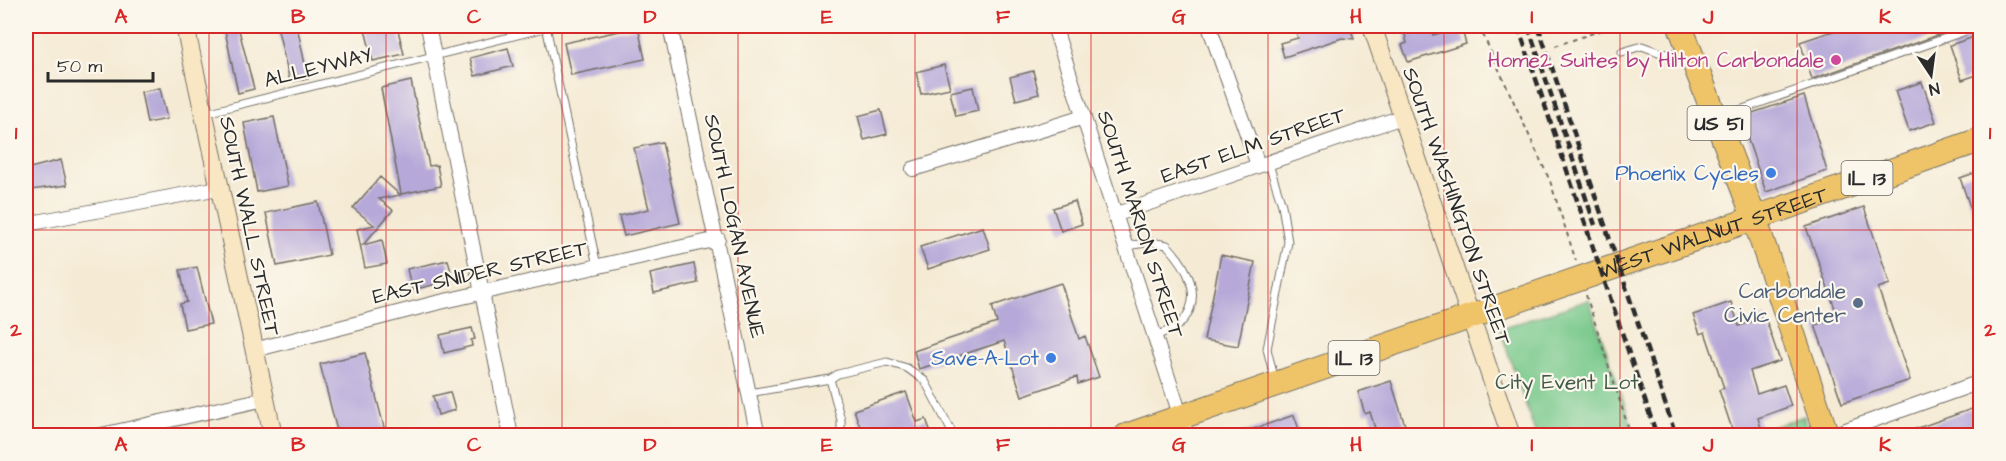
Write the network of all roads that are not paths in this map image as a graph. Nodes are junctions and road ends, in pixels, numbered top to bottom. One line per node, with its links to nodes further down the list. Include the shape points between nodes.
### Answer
1 (185, 26): 12 (street, SOUTH WALL STREET)
2 (428, 26): 11 (street)
3 (548, 26): 11 (lane, ALLEYWAY); 25 (lane, ALLEYWAY)
4 (670, 26): 23 (street, SOUTH LOGAN AVENUE)
5 (1054, 26): 13 (street, SOUTH MARION STREET)
6 (1209, 26): 17 (street)
7 (1372, 26): 14 (street, SOUTH WASHINGTON STREET)
8 (1980, 26): 15 (lane)
9 (1683, 31): 10 (lane, via 1664,54 1642,46); 15 (highway, US 51)
10 (1622, 52)
11 (434, 55): 12 (lane, ALLEYWAY); 26 (street)
12 (203, 113): 19 (street, SOUTH WALL STREET)
13 (1084, 117): 18 (street); 20 (street, SOUTH MARION STREET)
14 (1402, 117): 17 (street, EAST ELM STREET); 27 (street, SOUTH WASHINGTON STREET)
15 (1717, 118): 21 (highway, US 51)
16 (1980, 140): 21 (highway, WEST WALNUT STREET / IL 13)
17 (1263, 163): 20 (street, EAST ELM STREET); 32 (lane, via 1282,206 1288,242 1267,349)
18 (913, 169)
19 (219, 188): 22 (street); 29 (street, SOUTH WALL STREET)
20 (1117, 214): 24 (street, SOUTH MARION STREET)
21 (1754, 217): 27 (highway, WEST WALNUT STREET / IL 13); 44 (highway, US 51)
22 (26, 224)
23 (718, 239): 25 (street, EAST SNIDER STREET); 33 (street, SOUTH LOGAN AVENUE)
24 (1127, 246): 28 (street, SOUTH MARION STREET); 28 (lane, via 1167,244 1188,270 1192,284 1190,306 1180,324)
25 (597, 266): 26 (street, EAST SNIDER STREET)
26 (483, 292): 29 (street, EAST SNIDER STREET); 38 (street)
27 (1472, 318): 32 (highway, IL 13); 43 (street, SOUTH WASHINGTON STREET)
28 (1155, 336): 35 (street, SOUTH MARION STREET)
29 (254, 350): 34 (street, SOUTH WALL STREET)
30 (830, 379): 33 (lane); 40 (lane); 41 (lane, via 887,362 907,368 925,381)
31 (1980, 382): 44 (street)
32 (1276, 384): 35 (highway, IL 13)
33 (748, 393): 39 (street, SOUTH LOGAN AVENUE)
34 (265, 399): 36 (street); 37 (street, SOUTH WALL STREET)
35 (1184, 426): 42 (highway, IL 13)
36 (97, 435)
37 (273, 435)
38 (512, 435)
39 (758, 435)
40 (841, 435)
41 (954, 435)
42 (1126, 435)
43 (1511, 435)
44 (1828, 435)

